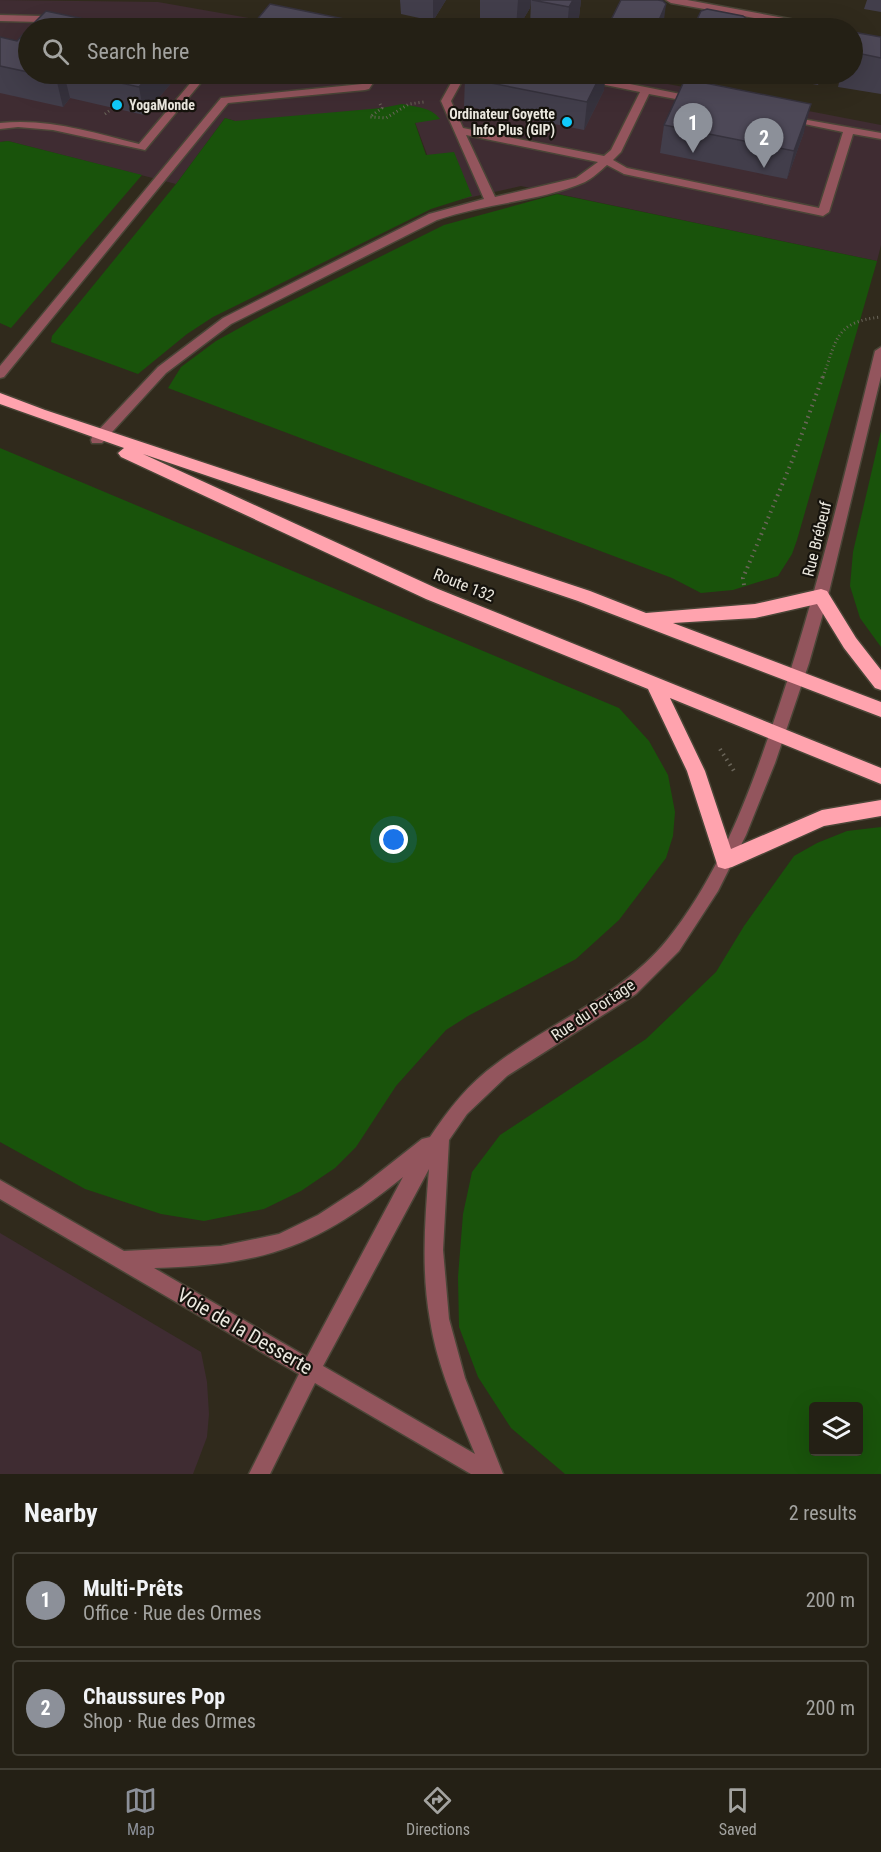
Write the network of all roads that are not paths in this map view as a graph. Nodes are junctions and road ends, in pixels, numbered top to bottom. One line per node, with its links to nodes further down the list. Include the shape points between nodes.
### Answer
1 (671, 0): 4 (street)
2 (0, 18): 3 (street)
3 (18, 18)
4 (768, 18)
5 (195, 84): 12 (street, via 141,148 42,124)
6 (367, 84): 19 (street, via 225,100)
7 (455, 84): 13 (street, via 446,100)
8 (616, 84): 9 (street)
9 (646, 90): 10 (street); 16 (street, via 616,152)
10 (714, 103)
11 (781, 117): 14 (street)
12 (0, 126)
13 (459, 130): 16 (street); 17 (street)
14 (849, 130): 15 (street); 16 (street, via 823,212 624,171)
15 (881, 136)
16 (606, 160): 17 (street, via 583,179)
17 (491, 201): 21 (street, via 433,217 227,321 162,370)
18 (881, 351): 22 (street, Rue Brébeuf)
19 (0, 374)
20 (0, 398): 21 (highway, Route 132)
21 (100, 437): 23 (highway, Route 132); 25 (highway, Route 132, via 432,594)
22 (821, 596): 23 (highway, via 755,611); 24 (street, Rue Brébeuf); 26 (highway)
23 (645, 618): 24 (highway, Route 132)
24 (797, 678): 27 (highway, Route 132); 28 (street, Rue Brébeuf)
25 (654, 683): 28 (highway, Route 132); 31 (highway, via 696,771)
26 (881, 683)
27 (881, 710)
28 (778, 733): 29 (highway, Route 132); 31 (street, Rue du Portage)
29 (881, 776)
30 (881, 808): 31 (highway, via 822,818)
31 (725, 861): 32 (street, Rue du Portage, via 686,928 646,973 612,1000 501,1070 461,1108)
32 (440, 1136): 34 (street, Rue du Portage, via 349,1208 281,1242 233,1253); 35 (street, Rue du Portage, via 414,1174); 37 (street, via 434,1224 439,1321 455,1379)
33 (0, 1189): 34 (street, Voie de la Desserte)
34 (122, 1260): 35 (street, Voie de la Desserte)
35 (311, 1370): 36 (street, Rue du Portage); 37 (street, Voie de la Desserte)
36 (259, 1474)
37 (491, 1474)

